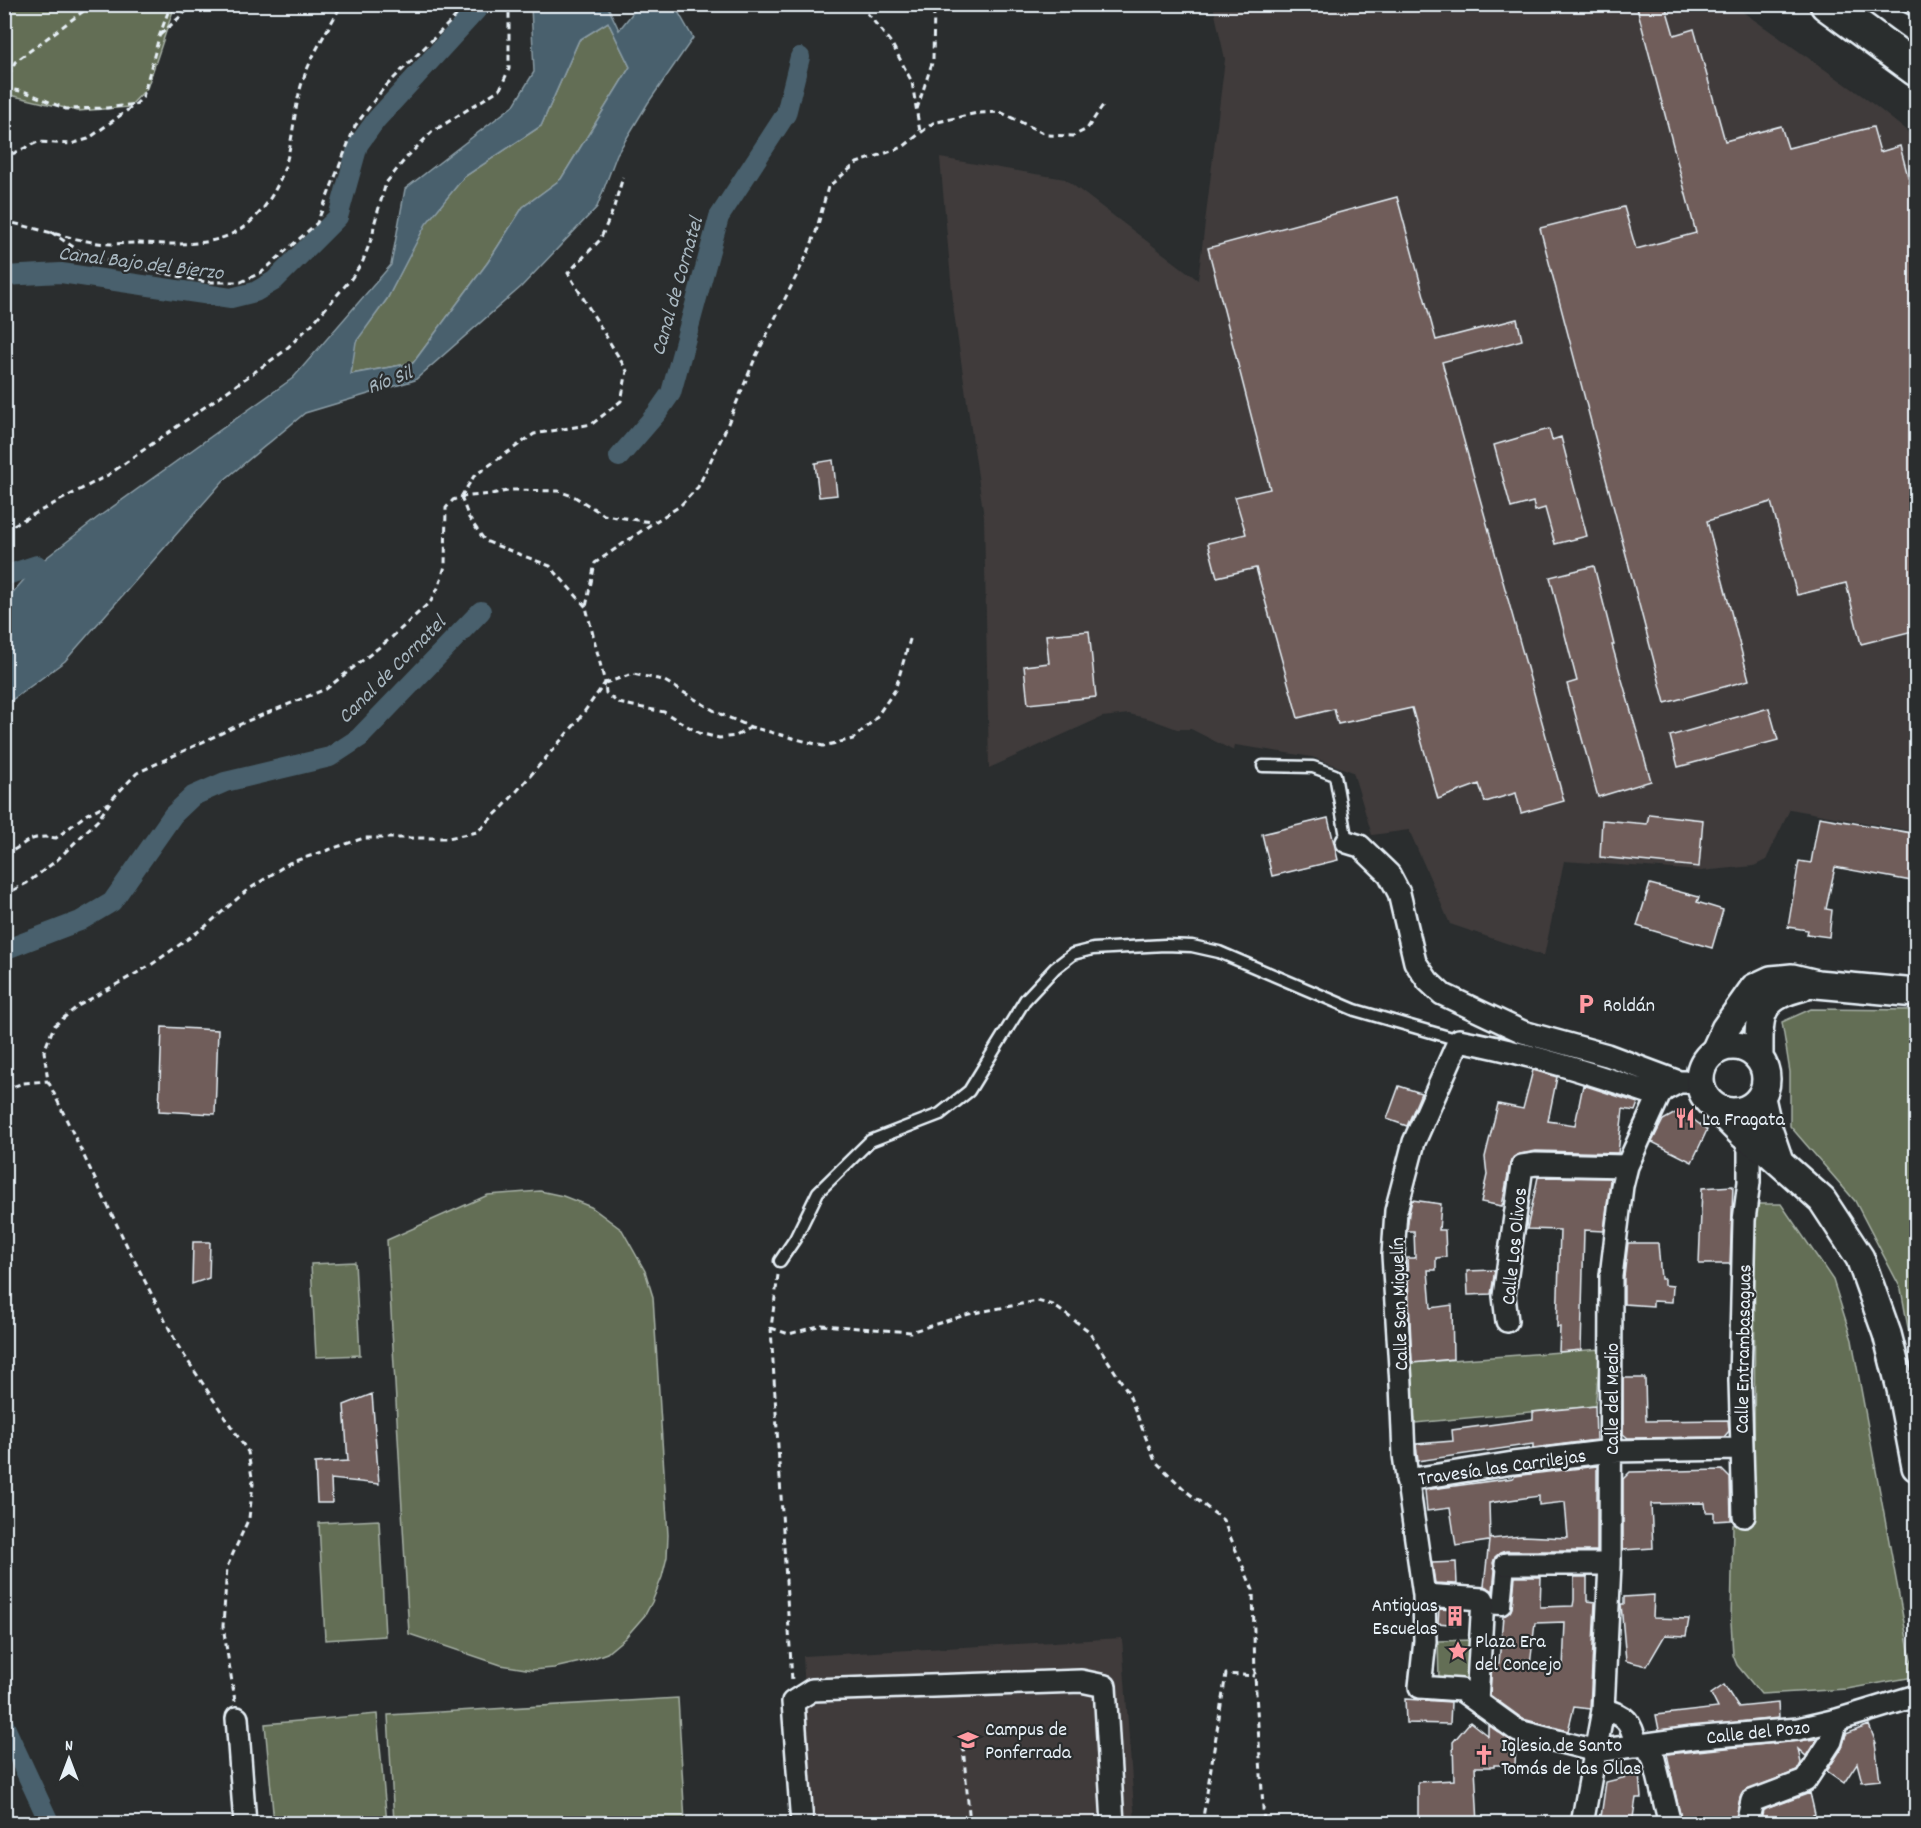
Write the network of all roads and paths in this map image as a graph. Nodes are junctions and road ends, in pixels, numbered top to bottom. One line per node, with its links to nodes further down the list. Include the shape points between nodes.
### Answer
1 (93, 4): 14 (path, via 15,62)
2 (171, 4): 12 (path)
3 (195, 4): 12 (path)
4 (342, 4): 22 (path, via 302,84 282,176 269,200 240,229 191,244 99,243)
5 (468, 4): 22 (path, via 383,89 355,126 317,223 262,272 241,282 206,282 88,257)
6 (510, 4): 25 (path, via 509,69 500,89 432,132 386,183 363,261 312,324 283,352 108,475)
7 (864, 4): 17 (path, via 912,82)
8 (938, 4): 17 (path, via 934,8 933,60)
9 (1827, 4): 13 (highway)
10 (1902, 4): 11 (lane)
11 (1917, 11)
12 (159, 37): 15 (path, via 143,97)
13 (1917, 69)
14 (4, 87): 15 (path, via 66,109)
15 (136, 104): 19 (path, via 88,139 71,144 38,142)
16 (1103, 105): 18 (path, via 1088,129 1073,136 1047,135 1000,112 933,123)
17 (916, 111): 18 (path)
18 (920, 132): 24 (path, via 903,147 857,164 828,187 808,253 756,356 698,487 680,506)
19 (4, 160)
20 (623, 177): 23 (path, via 600,240 568,273 627,371 621,401 592,424 534,434 474,476)
21 (4, 221): 22 (path)
22 (51, 232)
23 (461, 497): 24 (path, via 513,490 558,491 604,515); 26 (path, via 485,541 550,566); 31 (path, via 446,508 445,566 439,586 431,601 391,638 326,689 137,773)
24 (653, 523): 26 (path, via 596,564)
25 (4, 530)
26 (586, 607): 28 (path)
27 (911, 636): 29 (path, via 895,690 875,719 854,739 823,746)
28 (605, 683): 29 (path, via 633,674 663,680 718,713); 29 (path, via 606,693 618,703 664,712 699,733 719,738 736,736); 40 (path, via 569,731 477,832 448,838 364,838 289,863 151,965 78,1006 54,1026 44,1051)
29 (751, 727)
30 (1263, 766): 32 (lane, via 1313,767 1335,774)
31 (111, 802): 33 (path, via 87,814 56,838 28,839); 34 (path, via 57,860)
32 (1347, 842): 41 (street, via 1360,846 1389,874 1399,893 1415,962 1442,994 1522,1032)
33 (4, 855)
34 (4, 895)
35 (1817, 984): 36 (street); 38 (street, via 1792,978 1772,980 1754,988 1725,1029); 39 (street, via 1785,991 1771,999 1762,1013)
36 (1917, 993)
37 (1459, 1040): 43 (street, via 1572,1067); 50 (lane, via 1355,1010 1210,950 1154,945 1073,954 1025,1000 969,1091 940,1114 870,1141 818,1192); 56 (street, Calle San Miguelín, via 1414,1142 1396,1211 1393,1256)
38 (1715, 1051): 39 (street, via 1743,1047); 41 (street)
39 (1760, 1058): 44 (street, via 1767,1074)
40 (48, 1081): 42 (path, via 23,1083); 67 (path, via 178,1346 248,1452 253,1484 249,1518 228,1567 223,1626)
41 (1689, 1082): 43 (street, via 1664,1090); 45 (street)
42 (4, 1090)
43 (1659, 1096): 48 (street, Calle del Medio)
44 (1761, 1098): 45 (street, via 1742,1111); 47 (street)
45 (1713, 1106): 46 (street)
46 (1742, 1134): 47 (street); 49 (street, Calle Entrambasaguas, via 1749,1149)
47 (1776, 1152): 49 (street, Calle Entrambasaguas, via 1761,1156); 55 (street, via 1822,1200 1860,1258 1887,1335)
48 (1627, 1166): 51 (street, Calle Los Olivos, via 1522,1166 1504,1296); 54 (street, Calle del Medio, via 1611,1276)
49 (1749, 1182): 53 (street, Calle Entrambasaguas, via 1744,1220)
50 (780, 1261): 52 (path)
51 (1507, 1321)
52 (771, 1328): 62 (path, via 789,1334 822,1325 910,1332 969,1314 1037,1300 1053,1305 1089,1332 1111,1365 1128,1392 1155,1461 1223,1520 1253,1590); 65 (path)
53 (1742, 1449): 54 (street, Travesía las Carrilejas); 57 (street, Calle Entrambasaguas)
54 (1611, 1451): 56 (street, Travesía las Carrilejas); 59 (street, Calle del Medio)
55 (1917, 1467)
56 (1407, 1480): 60 (street, Calle San Miguelín)
57 (1744, 1516)
58 (1506, 1564): 59 (street); 61 (street, via 1502,1606)
59 (1610, 1564): 66 (street, Calle del Medio)
60 (1424, 1595): 61 (street, via 1484,1599); 64 (street, via 1420,1687 1461,1690)
61 (1483, 1605): 64 (street)
62 (1255, 1676): 76 (path, via 1226,1674); 77 (path)
63 (1917, 1696): 68 (street, Calle del Pozo)
64 (1477, 1701): 71 (street, via 1518,1731)
65 (794, 1702): 73 (street); 75 (street, via 812,1690 1081,1681 1105,1686)
66 (1603, 1710): 70 (street, via 1618,1713 1630,1724); 71 (street, Calle del Medio)
67 (237, 1718): 72 (street)
68 (1837, 1720): 70 (street, Calle del Pozo, via 1798,1730); 80 (street, via 1831,1741 1805,1781 1752,1801)
69 (962, 1735): 74 (path)
70 (1642, 1746): 71 (street, Calle del Pozo); 79 (street, via 1654,1759)
71 (1596, 1751): 78 (street, Calle del Medio)
72 (245, 1824)
73 (802, 1824)
74 (970, 1824)
75 (1113, 1824)
76 (1202, 1824)
77 (1264, 1824)
78 (1582, 1824)
79 (1670, 1824)
80 (1747, 1824)

